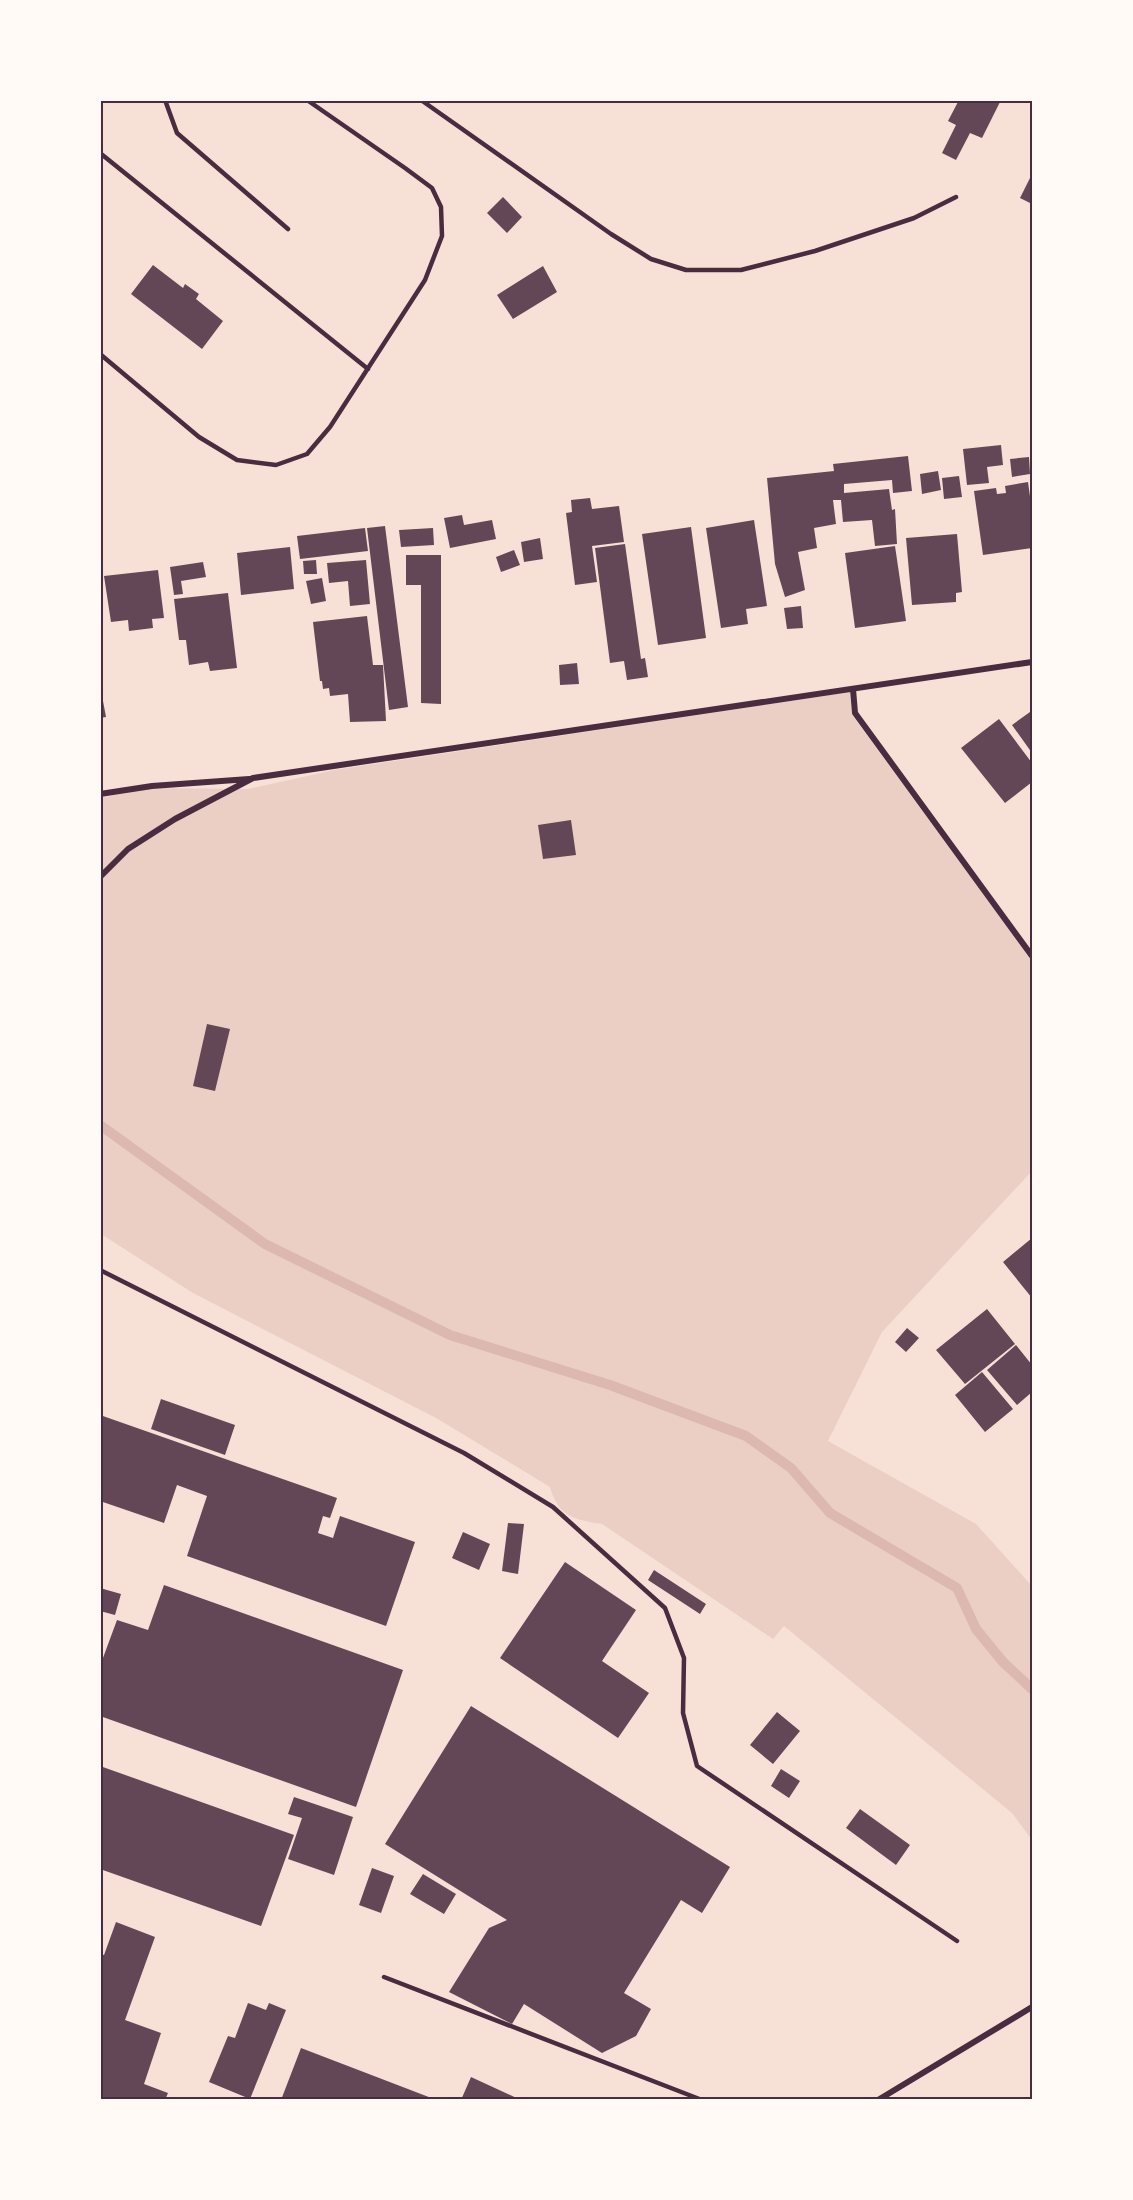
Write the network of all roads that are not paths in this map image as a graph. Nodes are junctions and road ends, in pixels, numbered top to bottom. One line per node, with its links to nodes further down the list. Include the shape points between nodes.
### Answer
1 (165, 100): 6 (lane, via 177,133)
2 (307, 100): 8 (lane, via 432,188 441,207 442,236 424,280)
3 (421, 100): 5 (lane, via 611,234 651,259 686,270 741,270 815,251 914,218)
4 (100, 153): 8 (lane)
5 (956, 197)
6 (288, 229)
7 (100, 354): 8 (lane, via 199,437 237,460 276,465 307,454)
8 (368, 369)
9 (1032, 662): 10 (street)
10 (853, 689): 11 (street); 14 (street, via 855,713)
11 (253, 778): 12 (street); 13 (street, via 174,819 128,849)
12 (100, 794)
13 (100, 877)
14 (1032, 956)
15 (100, 1269): 16 (lane, via 464,1453 553,1507 664,1608 684,1658 683,1713 697,1766)
16 (957, 1941)
17 (384, 1977): 19 (lane)
18 (1032, 2007): 20 (street)
19 (702, 2100)
20 (878, 2100)

